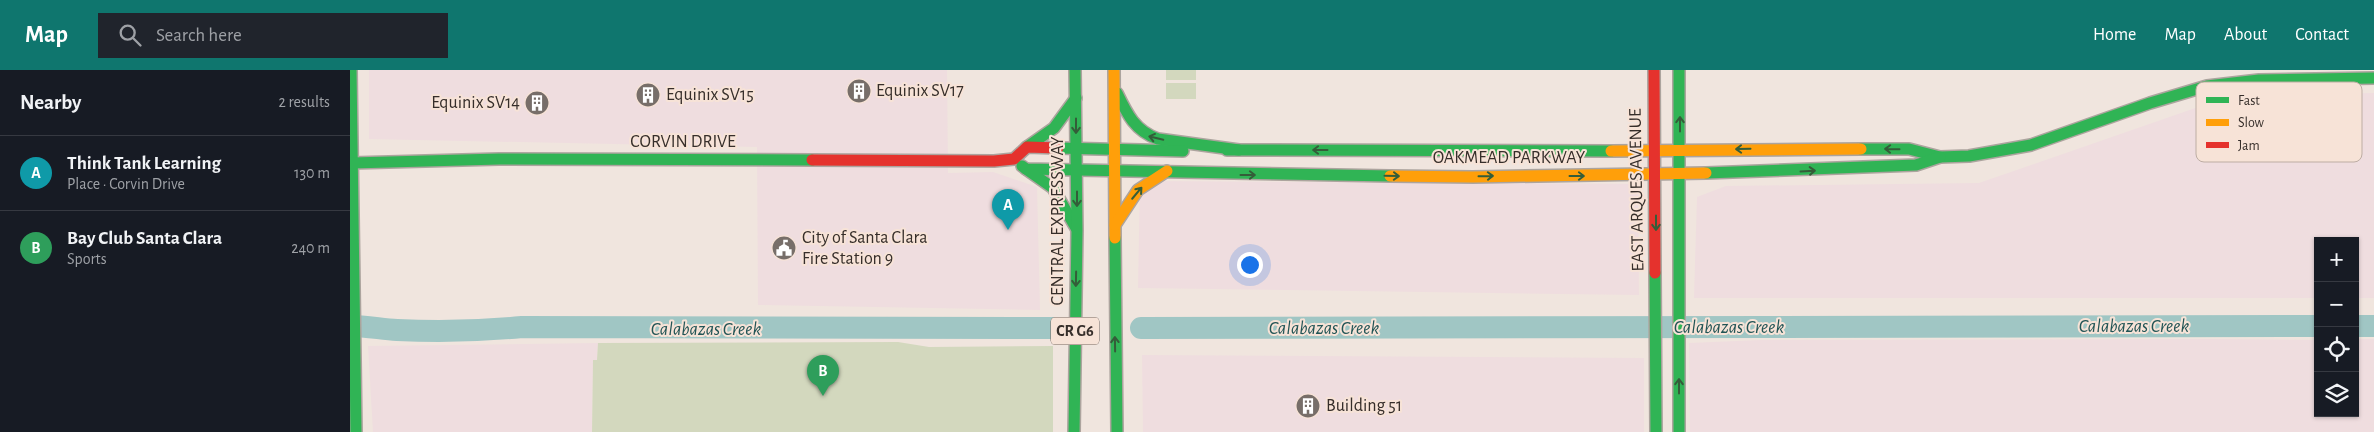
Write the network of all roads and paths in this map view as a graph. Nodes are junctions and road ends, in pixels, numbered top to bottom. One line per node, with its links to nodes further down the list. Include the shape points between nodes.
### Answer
1 (351, 70): 19 (main road)
2 (1075, 70): 10 (main road, CENTRAL EXPRESSWAY / CR G6)
3 (1114, 70): 8 (main road, CR G6)
4 (1654, 70): 15 (main road, EAST ARQUES AVENUE)
5 (1680, 70): 16 (main road, one-way to 5)
6 (2374, 78): 7 (main road, OAKMEAD PARKWAY)
7 (2241, 82)
8 (1114, 86): 13 (main road, CR G6); 14 (main road, one-way to 8, via 1158,139 1145,134 1132,123)
9 (2196, 89): 17 (main road, OAKMEAD PARKWAY, via 2030,145 1984,155)
10 (1076, 98): 11 (main road, via 1054,128); 12 (main road, CENTRAL EXPRESSWAY / CR G6, one-way to 12)
11 (1027, 147): 12 (main road); 18 (main road)
12 (1076, 148): 13 (main road, OAKMEAD PARKWAY); 21 (main road, CENTRAL EXPRESSWAY / CR G6)
13 (1114, 150): 14 (main road, OAKMEAD PARKWAY); 22 (main road, CR G6)
14 (1239, 150): 15 (main road, OAKMEAD PARKWAY, one-way to 14)
15 (1654, 150): 16 (main road, OAKMEAD PARKWAY); 25 (main road, EAST ARQUES AVENUE)
16 (1680, 150): 17 (main road, OAKMEAD PARKWAY, one-way to 16, via 1909,149); 24 (main road)
17 (1940, 157): 24 (main road, OAKMEAD PARKWAY, one-way to 17, via 1916,165)
18 (1014, 159): 19 (main road, CORVIN DRIVE, via 499,159); 20 (main road)
19 (352, 163): 28 (main road)
20 (1026, 169): 21 (main road); 27 (main road, via 1053,188)
21 (1076, 169): 22 (main road, OAKMEAD PARKWAY); 27 (main road, CENTRAL EXPRESSWAY / CR G6, one-way to 27)
22 (1114, 170): 23 (main road, OAKMEAD PARKWAY); 26 (main road, CR G6)
23 (1167, 171): 25 (main road, OAKMEAD PARKWAY, one-way to 25, via 1473,177); 26 (main road, one-way to 23, via 1138,190)
24 (1680, 173): 25 (main road, OAKMEAD PARKWAY); 32 (main road, one-way to 24)
25 (1655, 175): 31 (main road, EAST ARQUES AVENUE, one-way to 31)
26 (1116, 225): 30 (main road, CR G6, one-way to 26)
27 (1077, 230): 29 (main road, CENTRAL EXPRESSWAY / CR G6, one-way to 29)
28 (356, 432)
29 (1074, 432)
30 (1117, 432)
31 (1656, 432)
32 (1679, 432)

